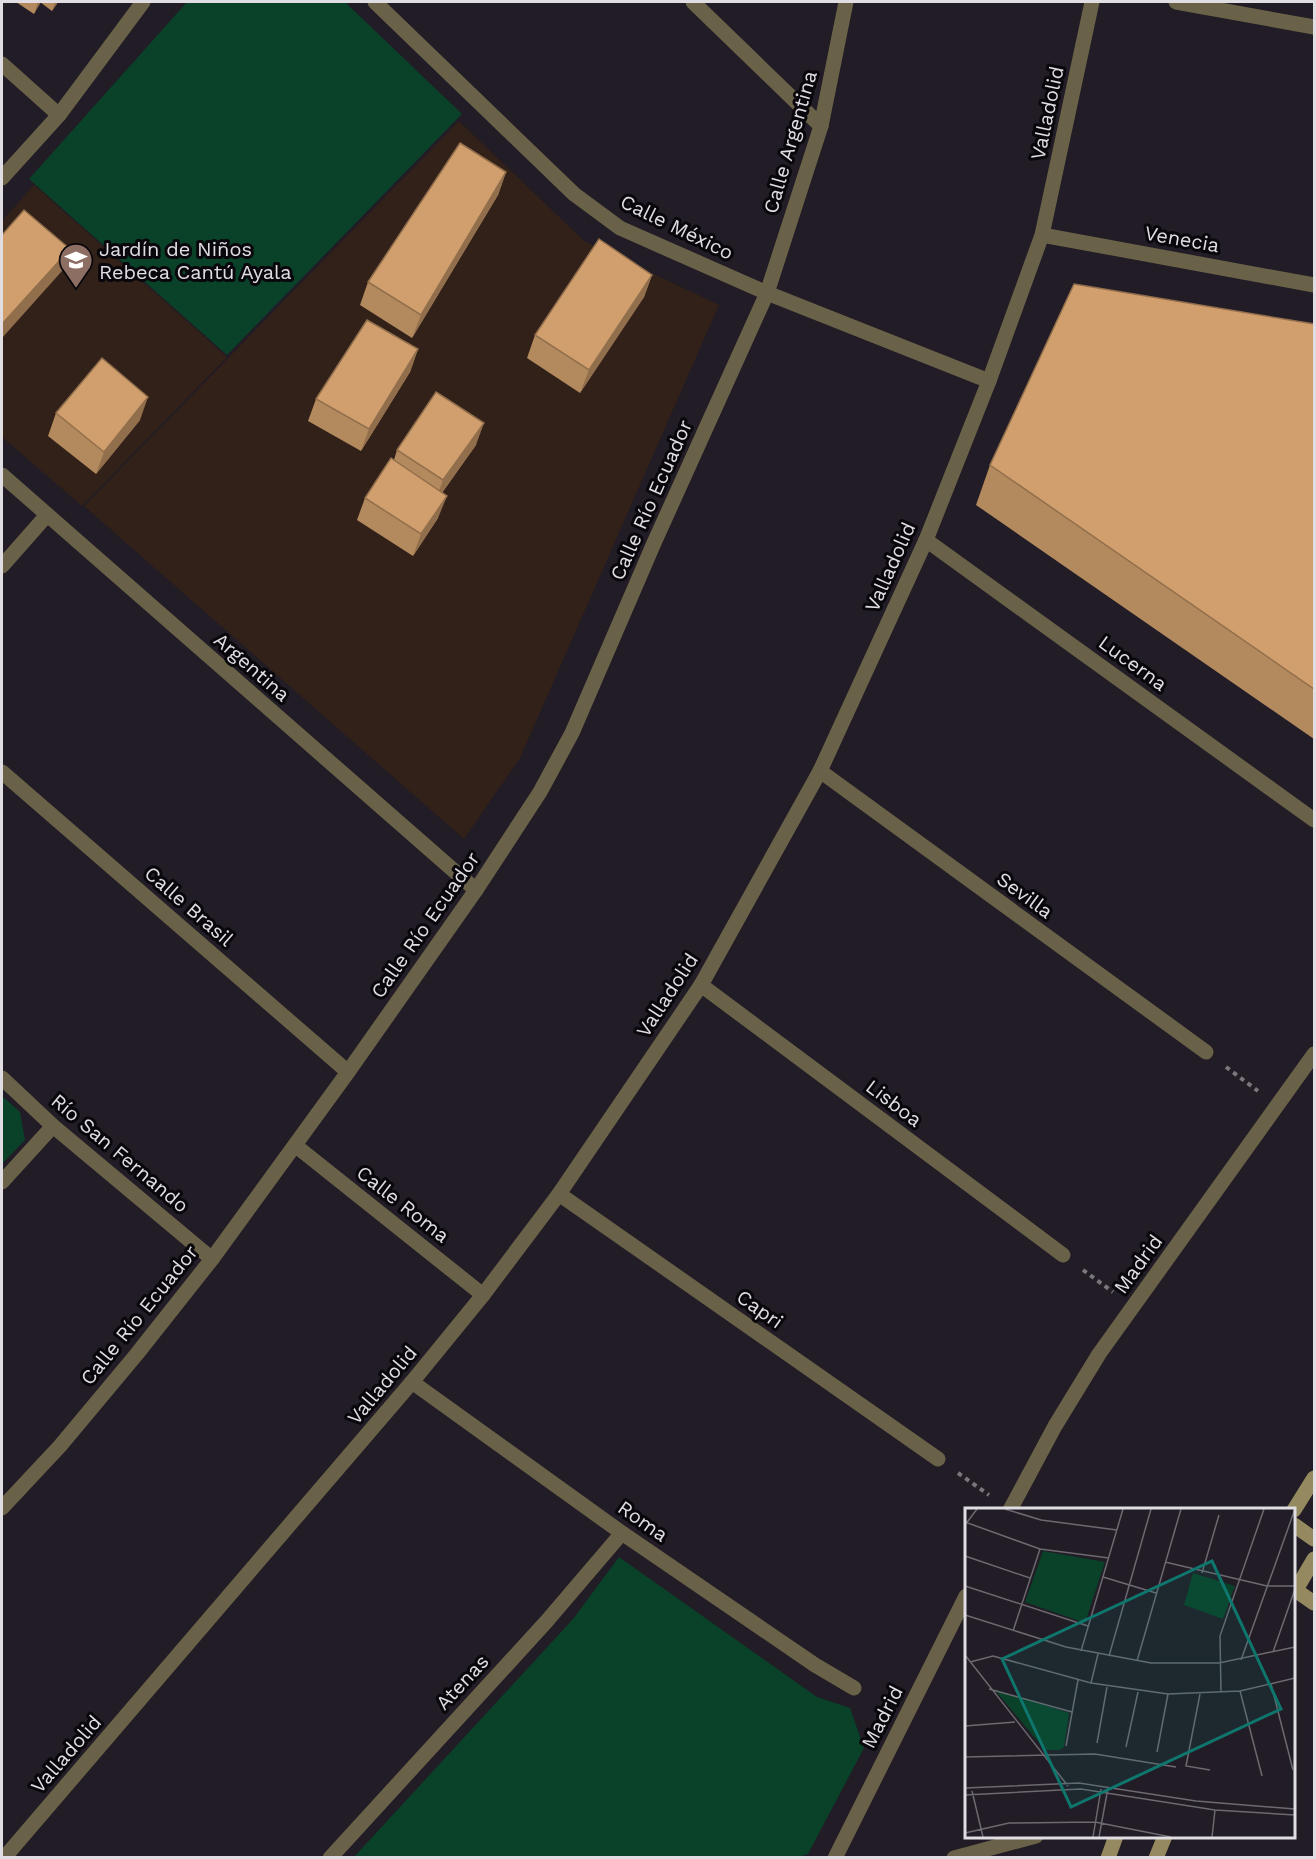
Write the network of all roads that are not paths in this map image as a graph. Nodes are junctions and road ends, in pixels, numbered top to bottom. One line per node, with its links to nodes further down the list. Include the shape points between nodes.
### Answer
1 (143, 2): 9 (street)
2 (375, 2): 14 (street, Calle México, via 574,194 620,228)
3 (693, 2): 10 (street)
4 (846, 2): 10 (street, Calle Argentina)
5 (1092, 2): 12 (street, Valladolid)
6 (1176, 2): 7 (street)
7 (1314, 27)
8 (2, 64): 9 (street)
9 (59, 115): 11 (street)
10 (820, 126): 14 (street, Calle Argentina)
11 (2, 178)
12 (1042, 235): 13 (street, Venecia); 15 (street, Valladolid)
13 (1314, 285)
14 (767, 293): 15 (street, Calle México); 23 (street, Calle Río Ecuador, via 572,733 540,792)
15 (989, 381): 18 (street, Valladolid)
16 (2, 475): 17 (street, Argentina)
17 (47, 515): 19 (street); 23 (street, Argentina)
18 (926, 540): 20 (street, Valladolid); 22 (street, Lucerna)
19 (2, 566)
20 (820, 771): 24 (street, Valladolid); 25 (street, Sevilla)
21 (2, 772): 27 (street, Calle Brasil)
22 (1314, 820)
23 (476, 890): 27 (street, Calle Río Ecuador)
24 (701, 985): 32 (street, Valladolid); 33 (street, Lisboa)
25 (1206, 1052)
26 (1314, 1053): 40 (street, Madrid, via 1099,1354)
27 (348, 1072): 30 (street, Calle Río Ecuador)
28 (2, 1078): 29 (street, Río San Fernando)
29 (53, 1126): 31 (street); 34 (street, Río San Fernando)
30 (296, 1146): 34 (street, Calle Río Ecuador); 35 (street, Calle Roma)
31 (2, 1182)
32 (559, 1194): 35 (street, Valladolid); 37 (street, Capri)
33 (1063, 1255)
34 (212, 1259): 39 (street, Calle Río Ecuador, via 60,1446)
35 (483, 1295): 36 (street, Valladolid)
36 (412, 1382): 43 (street, Roma); 54 (street, Valladolid)
37 (938, 1459)
38 (1314, 1478): 41 (street)
39 (2, 1508)
40 (1011, 1508)
41 (1294, 1508)
42 (1295, 1526): 44 (street)
43 (622, 1533): 50 (street, Roma); 55 (street, Atenas, via 546,1622)
44 (1314, 1539)
45 (1314, 1559): 46 (street)
46 (1295, 1589)
47 (1295, 1592): 49 (street)
48 (965, 1598): 56 (street, Madrid)
49 (1314, 1604)
50 (854, 1688)
51 (1028, 1838): 57 (street)
52 (1115, 1838): 58 (street)
53 (1164, 1838): 59 (street)
54 (4, 1857)
55 (330, 1857)
56 (835, 1857)
57 (954, 1857)
58 (1108, 1857)
59 (1156, 1857)

